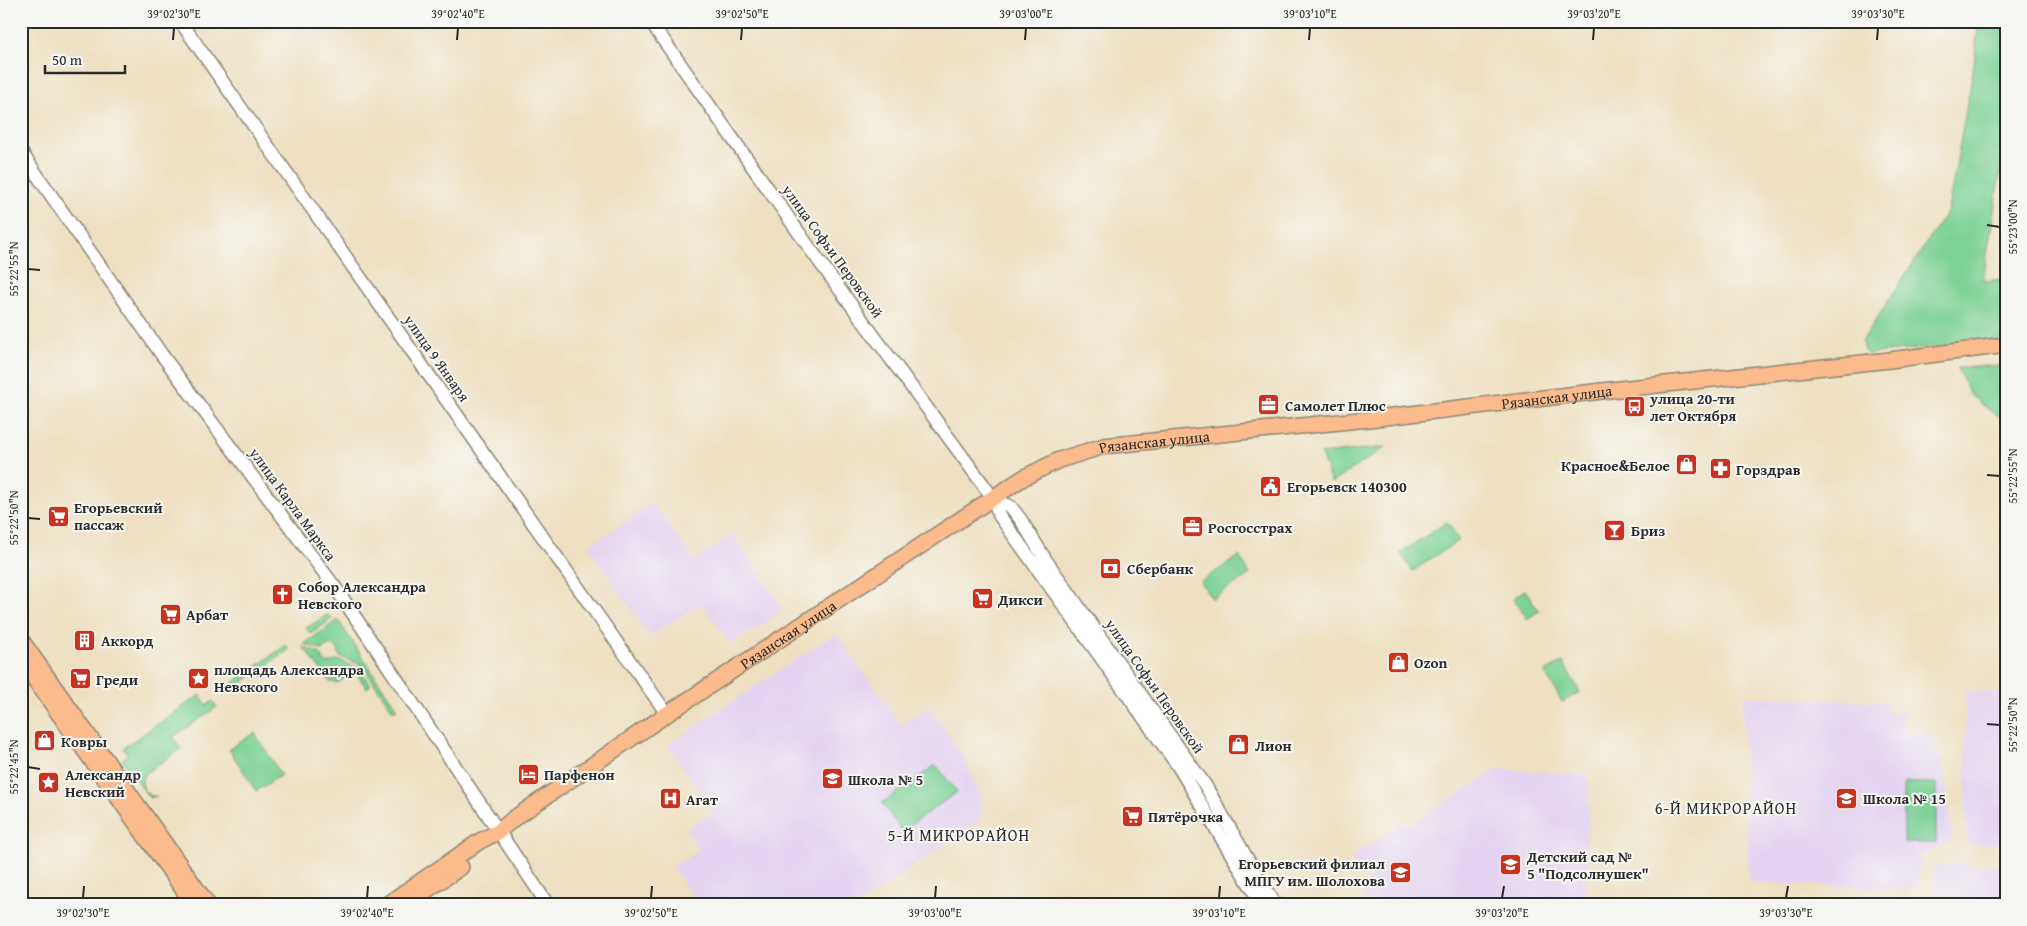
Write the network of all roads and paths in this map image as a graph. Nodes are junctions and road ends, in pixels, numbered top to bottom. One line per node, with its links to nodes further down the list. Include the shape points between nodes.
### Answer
1 (180, 21): 8 (street, улица 9 Января)
2 (650, 21): 5 (street, улица Софьи Перовской, via 816,257)
3 (21, 152): 10 (street, улица Карла Маркса, via 162,355 337,590)
4 (2006, 346): 5 (main road, Рязанская улица, via 1104,446 1037,470)
5 (993, 498): 8 (main road, Рязанская улица); 9 (street, улица Софьи Перовской, via 999,515)
6 (21, 640): 12 (main road)
7 (21, 660): 11 (main road)
8 (667, 714): 10 (main road, Рязанская улица)
9 (1182, 763): 16 (street, улица Софьи Перовской); 17 (street, улица Софьи Перовской, via 1205,785)
10 (498, 832): 13 (main road, Рязанская улица); 14 (main road, Рязанская улица, via 486,850); 15 (street, улица Карла Маркса)
11 (194, 905)
12 (208, 905)
13 (386, 905)
14 (405, 905)
15 (548, 905)
16 (1262, 905)
17 (1276, 905)

